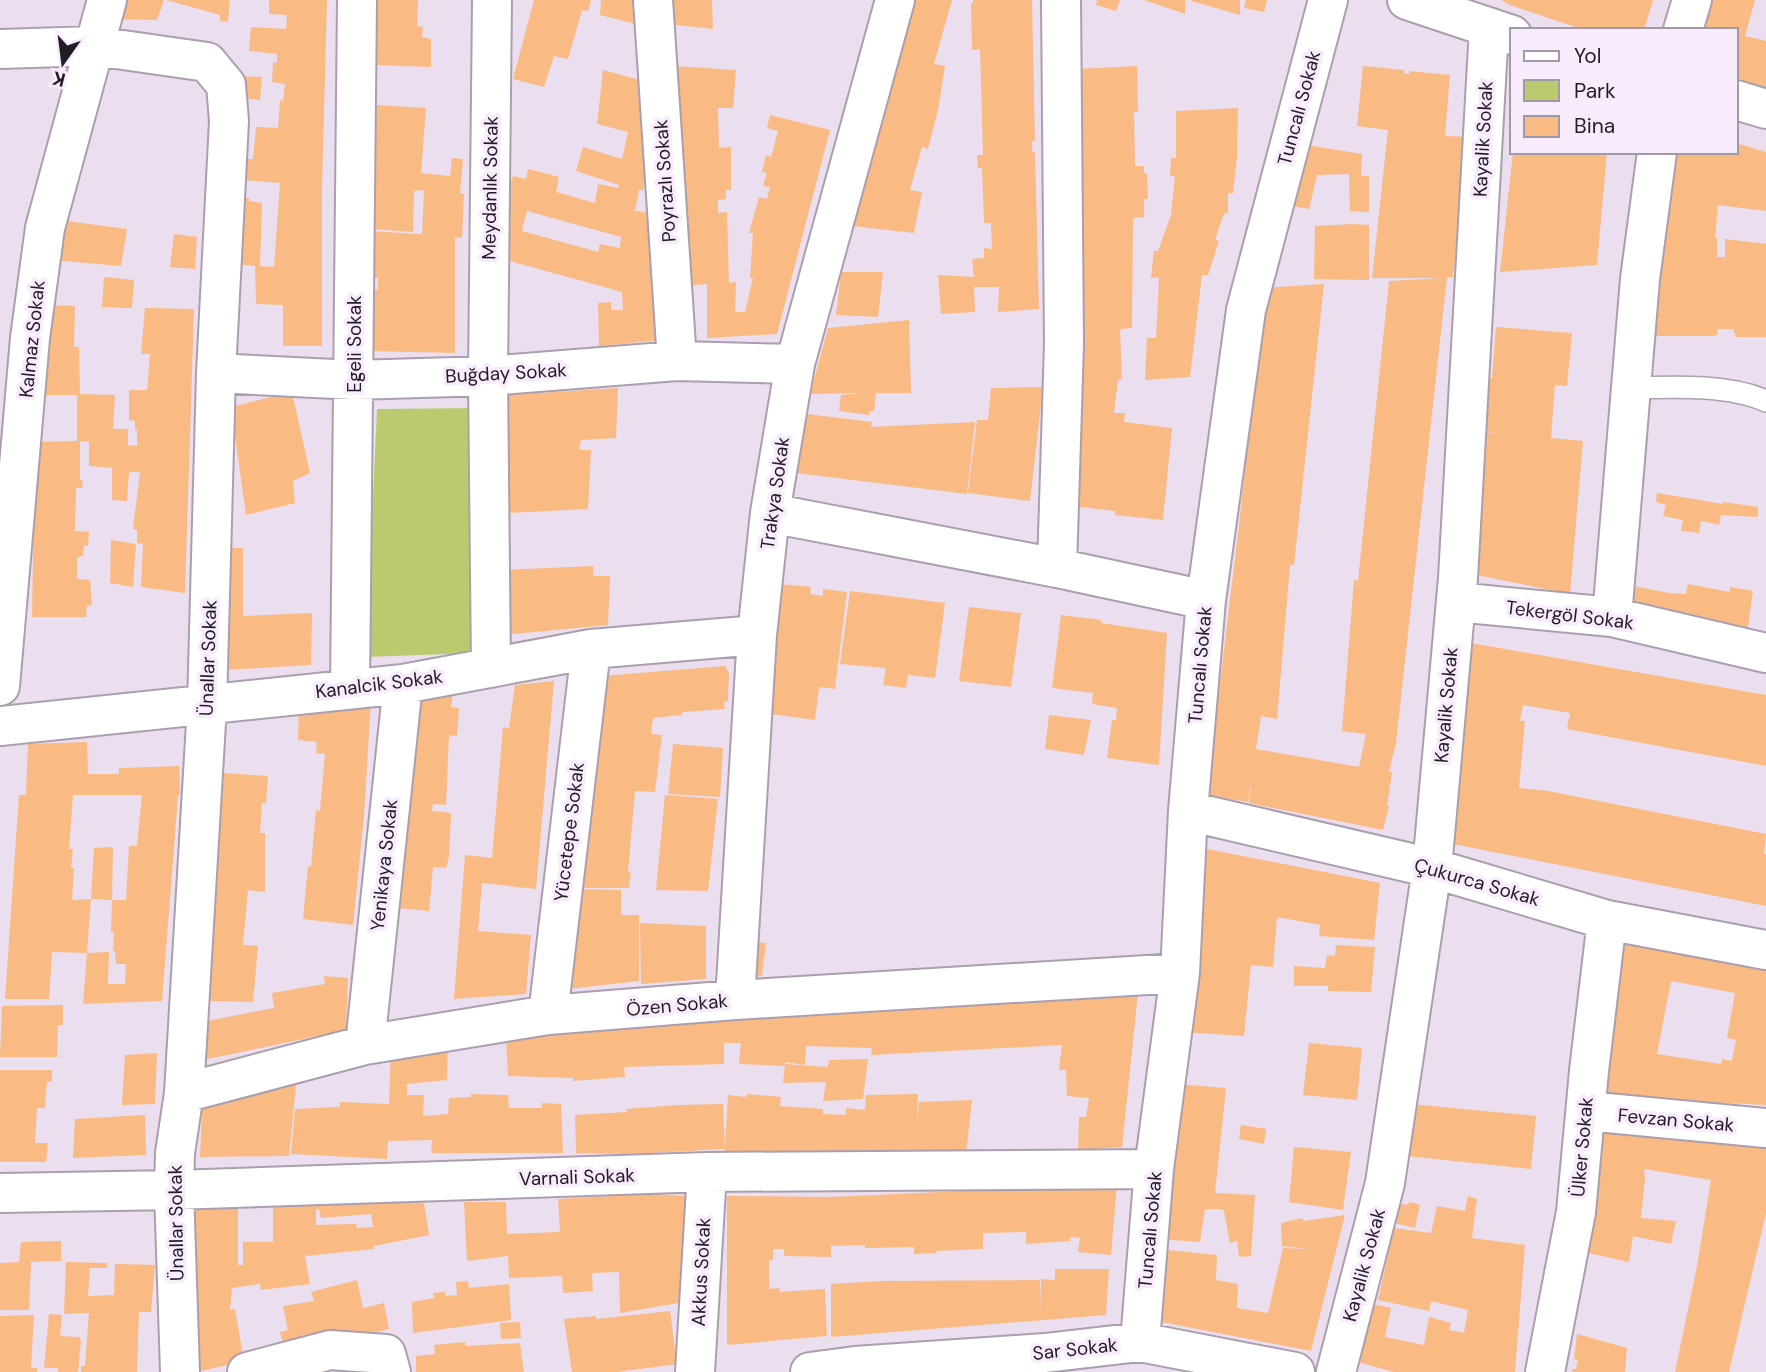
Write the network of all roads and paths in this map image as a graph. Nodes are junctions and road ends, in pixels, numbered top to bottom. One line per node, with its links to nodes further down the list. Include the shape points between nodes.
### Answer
1 (107, 0): 12 (street, Kalmaz Sokak)
2 (357, 0): 22 (street, Egeli Sokak)
3 (492, 0): 21 (street, Meydanlık Sokak)
4 (653, 0): 18 (street, Poyrazlı Sokak)
5 (895, 0): 19 (street, Trakya Sokak)
6 (1061, 0): 26 (street, via 1064,344)
7 (1328, 0): 27 (street, Tuncalı Sokak, via 1246,310)
8 (1407, 0): 11 (street)
9 (1692, 0): 10 (street)
10 (1684, 28)
11 (1501, 32): 28 (street, Kayalik Sokak)
12 (95, 46): 13 (street, Ünallar Sokak); 17 (street, Kalmaz Sokak); 20 (street, Ünallar Sokak, via 207,62 226,85 229,121)
13 (0, 49)
14 (1738, 101): 15 (street)
15 (1766, 109)
16 (1657, 154): 23 (street)
17 (15, 339): 35 (street, Kalmaz Sokak)
18 (677, 361): 19 (street, Buğday Sokak); 21 (street, Buğday Sokak)
19 (795, 364): 25 (street, Trakya Sokak)
20 (216, 373): 22 (street, Buğday Sokak); 37 (street, Ünallar Sokak)
21 (488, 376): 22 (street, Buğday Sokak); 33 (street, Meydanlık Sokak)
22 (354, 380): 36 (street, Egeli Sokak)
23 (1631, 388): 24 (lane, via 1677,386 1749,393); 29 (street)
24 (1766, 401)
25 (770, 513): 26 (street); 30 (street, Trakya Sokak)
26 (1058, 568): 27 (street)
27 (1206, 600): 39 (street, Tuncalı Sokak)
28 (1456, 601): 29 (street, Tekergöl Sokak); 40 (street, Kayalik Sokak)
29 (1612, 617): 32 (street, Tekergöl Sokak)
30 (758, 635): 31 (street, Kanalcik Sokak); 44 (street, Trakya Sokak)
31 (591, 649): 33 (street, Kanalcik Sokak); 45 (street, Yücetepe Sokak)
32 (1766, 653)
33 (491, 668): 34 (street, Kanalcik Sokak)
34 (403, 684): 36 (street, Kanalcik Sokak); 46 (street, Yenikaya Sokak)
35 (0, 686)
36 (350, 689): 37 (street, Kanalcik Sokak)
37 (207, 706): 38 (street, Kanalcik Sokak); 47 (street, Ünallar Sokak)
38 (0, 726)
39 (1188, 811): 40 (street, Çukurca Sokak); 43 (street, Tuncalı Sokak)
40 (1432, 868): 41 (street, Çukurca Sokak); 63 (street, Kayalik Sokak, via 1385,1183)
41 (1607, 920): 42 (street, Çukurca Sokak); 48 (street, Ülker Sokak)
42 (1766, 950)
43 (1180, 974): 44 (street, Özen Sokak); 50 (street, Tuncalı Sokak)
44 (734, 1000): 45 (street, Özen Sokak)
45 (548, 1016): 46 (street, Özen Sokak)
46 (365, 1045): 47 (street, Özen Sokak)
47 (184, 1093): 52 (street, Ünallar Sokak)
48 (1586, 1111): 49 (street, Fevzan Sokak); 64 (street, Ülker Sokak, via 1576,1212)
49 (1766, 1128)
50 (1154, 1169): 51 (street, Varnali Sokak); 54 (street, Tuncalı Sokak)
51 (707, 1172): 52 (street, Varnali Sokak); 60 (street, Akkus Sokak)
52 (174, 1190): 53 (street, Varnali Sokak); 57 (street, Ünallar Sokak)
53 (0, 1193)
54 (1140, 1342): 55 (street, Sar Sokak); 62 (street, Sar Sokak)
55 (1045, 1363): 56 (street, Sar Sokak)
56 (855, 1369): 61 (street, Sar Sokak)
57 (180, 1372)
58 (247, 1372): 59 (street, via 330,1350 386,1354)
59 (391, 1372)
60 (695, 1372)
61 (810, 1372)
62 (1295, 1372)
63 (1336, 1372)
64 (1545, 1372)

